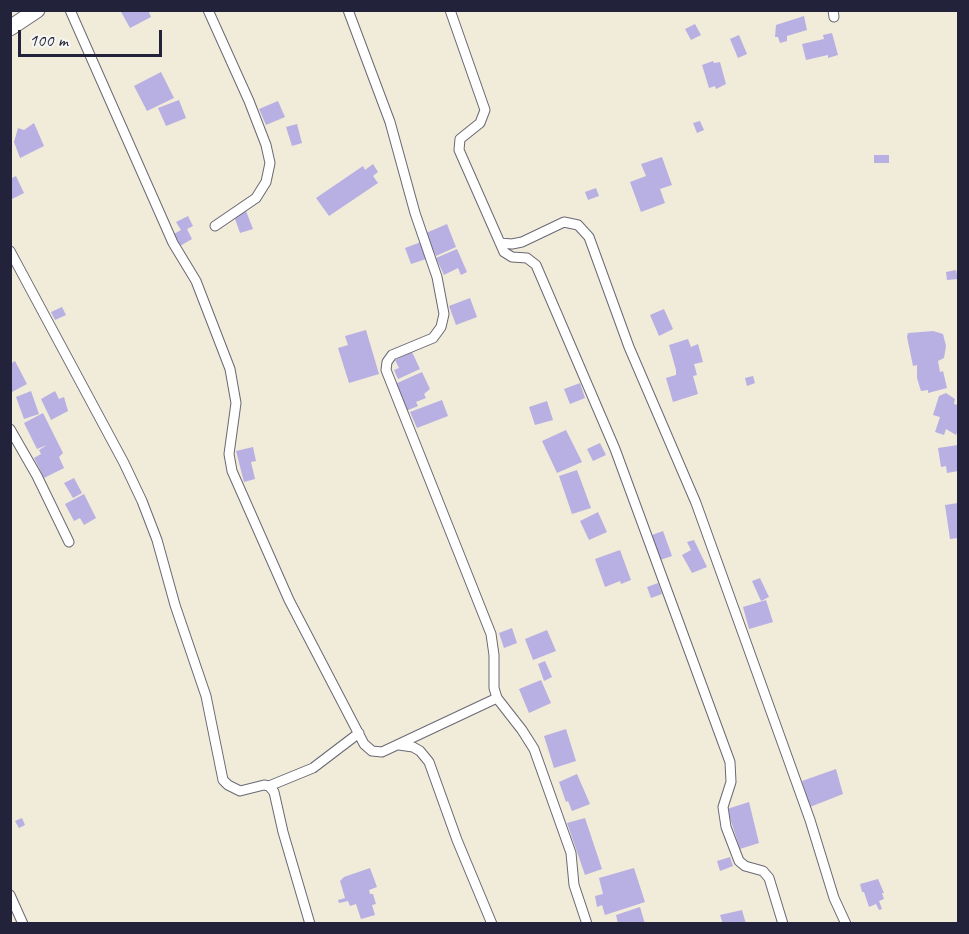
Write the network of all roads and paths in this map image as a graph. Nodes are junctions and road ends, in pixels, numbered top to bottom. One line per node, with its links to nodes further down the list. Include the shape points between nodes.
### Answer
1 (37, 10): 6 (main road)
2 (70, 10): 13 (street, via 173,243 196,281 230,369 236,403 229,454 232,471 288,600)
3 (208, 10): 7 (street, via 249,101 270,164 266,182 256,198)
4 (348, 10): 12 (street, via 390,122 436,271 444,314 433,338 392,355 386,370 491,634)
5 (450, 10): 8 (street, via 485,110 480,123 460,139 459,150)
6 (10, 28)
7 (215, 226)
8 (500, 243): 21 (street, via 509,256 527,258 536,265 615,449 730,762 731,782 723,807 726,827 739,861 763,871 769,878); 22 (street, via 522,242 564,222 578,225 589,237 629,347 699,511)
9 (10, 251): 15 (street, via 124,463 150,520 206,696 224,780 240,790)
10 (10, 429): 11 (street)
11 (69, 542)
12 (496, 699): 14 (street); 20 (street, via 534,749 571,853 574,885)
13 (359, 734): 14 (street, via 372,752); 15 (street, via 313,768)
14 (399, 745): 19 (street, via 413,747 429,762)
15 (269, 786): 18 (street, via 276,796)
16 (10, 895): 17 (street)
17 (23, 924)
18 (310, 924)
19 (492, 924)
20 (587, 924)
21 (783, 924)
22 (846, 924)

